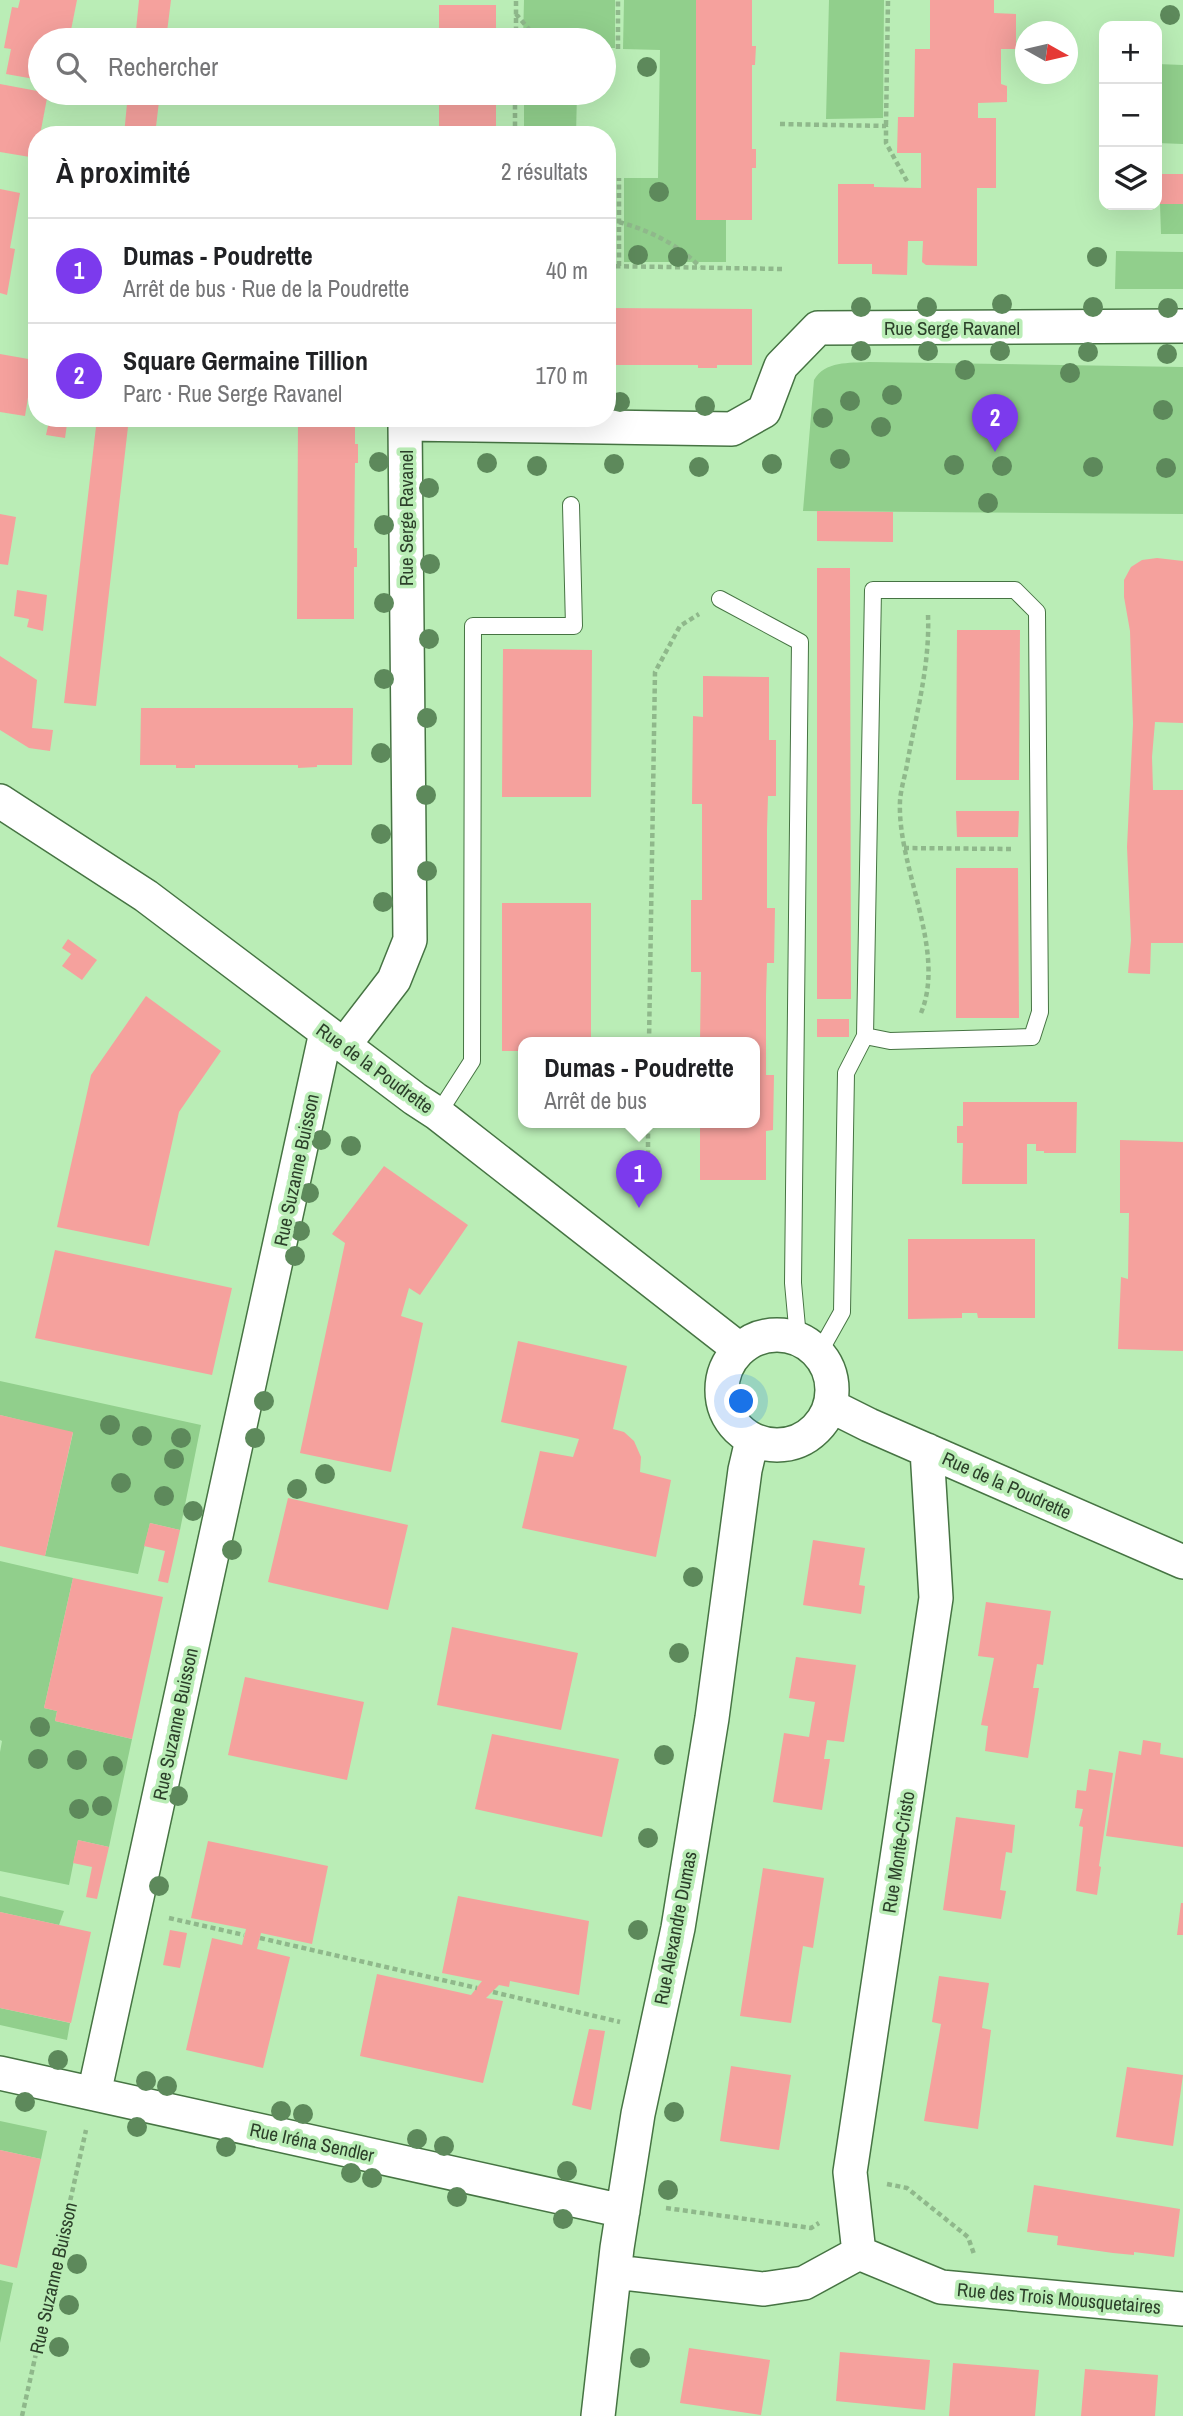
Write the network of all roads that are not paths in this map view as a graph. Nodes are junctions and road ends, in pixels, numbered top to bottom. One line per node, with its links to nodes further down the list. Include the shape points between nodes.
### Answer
1 (1183, 326): 3 (street, Rue Serge Ravanel, via 818,328 781,366 764,411 732,429)
2 (405, 427): 8 (street, Rue Serge Ravanel, via 410,940 394,980)
3 (601, 427)
4 (572, 505): 9 (lane, via 574,626 473,626 472,1061)
5 (720, 599): 10 (lane, via 800,642 793,1269)
6 (0, 801): 8 (street, Rue de la Poudrette, via 146,896)
7 (864, 1036): 7 (lane, via 873,590 1015,590 1037,612 1041,1012 1032,1037 890,1041); 10 (lane, via 846,1073 842,1312)
8 (335, 1038): 9 (street, Rue de la Poudrette); 17 (street, Rue Suzanne Buisson)
9 (438, 1114): 11 (street, Rue de la Poudrette)
10 (809, 1345): 11 (street, via 783,1334 752,1340); 12 (street, via 829,1369)
11 (739, 1349): 13 (street, via 722,1381 723,1400 729,1418)
12 (831, 1405): 13 (street, via 810,1436 793,1444 774,1446); 14 (street, Rue de la Poudrette)
13 (751, 1440): 18 (street, Rue Alexandre Dumas, via 683,1902 638,2114)
14 (927, 1450): 15 (street, Rue de la Poudrette); 19 (street, Rue Monte-Cristo, via 936,1598 850,2172)
15 (1183, 1562)
16 (0, 2073): 17 (street, Rue Iréna Sendler)
17 (94, 2094): 18 (street, Rue Iréna Sendler)
18 (623, 2211): 20 (street, Rue Alexandre Dumas)
19 (859, 2253): 20 (street, via 804,2283 764,2290); 21 (street, Rue des Trois Mousquetaires, via 941,2287)
20 (615, 2272): 22 (street, Rue Alexandre Dumas)
21 (1183, 2309)
22 (598, 2416)

